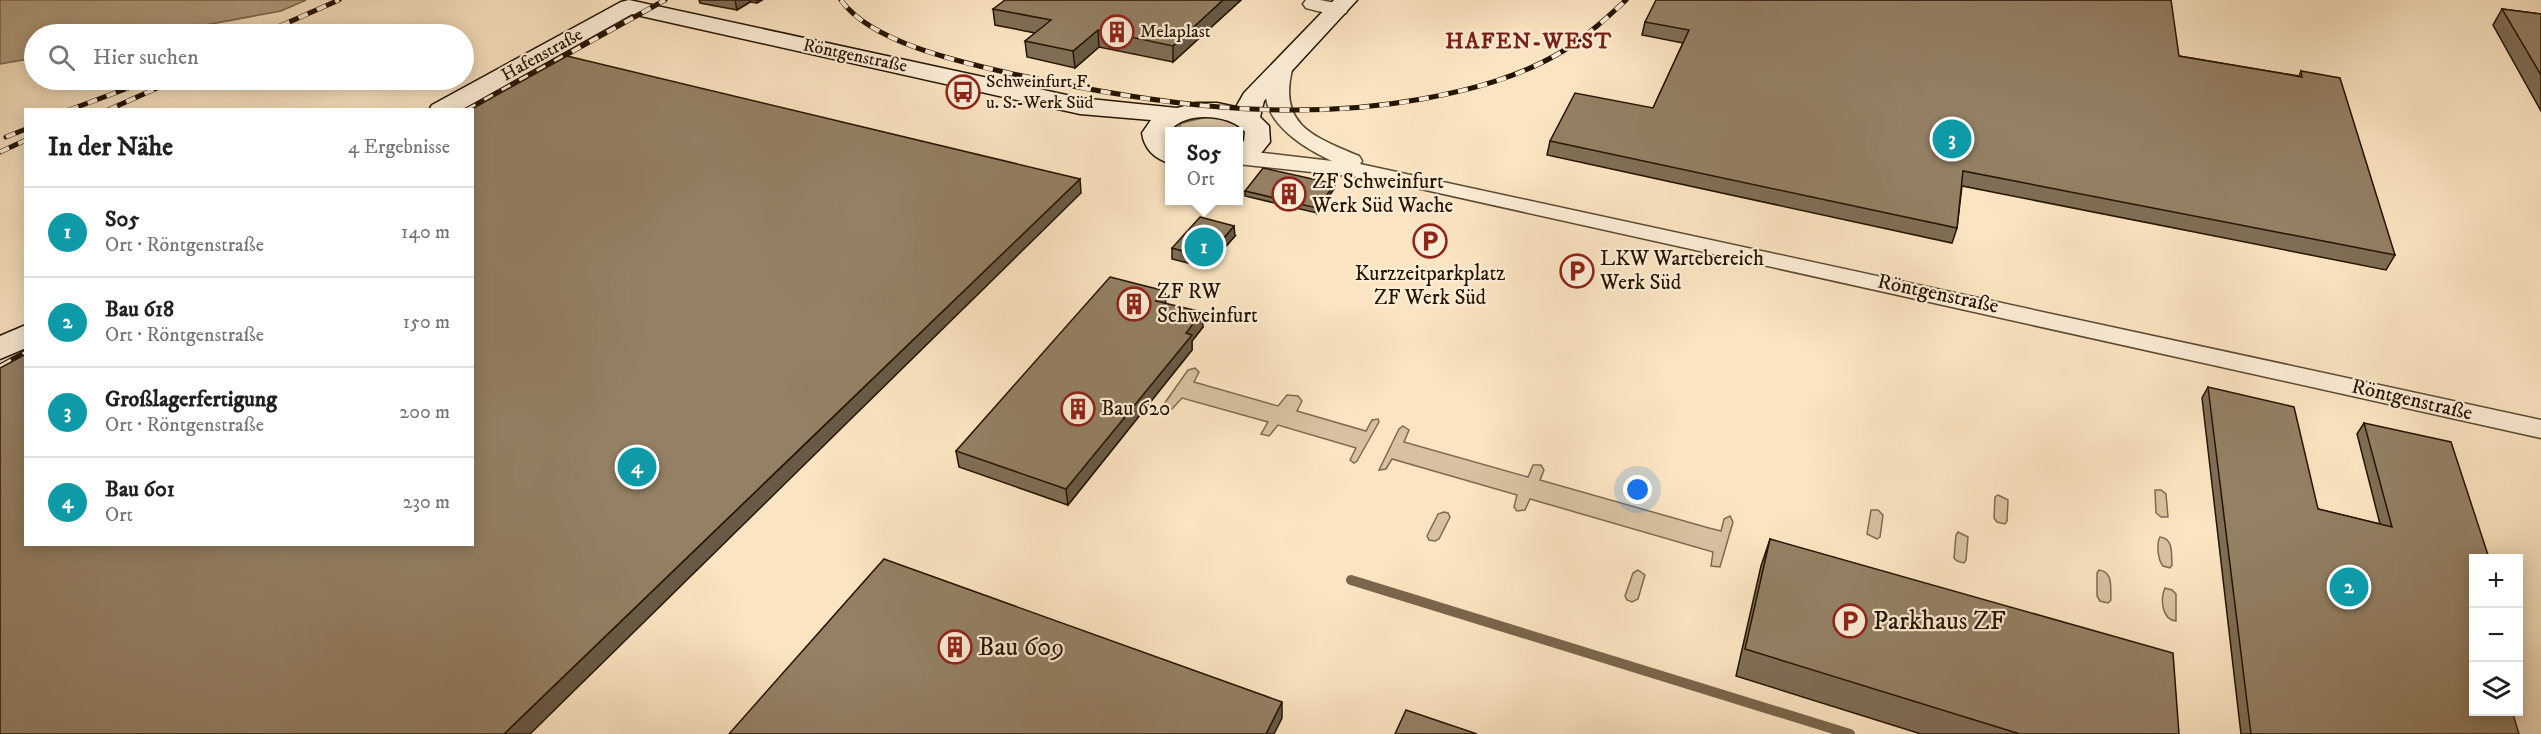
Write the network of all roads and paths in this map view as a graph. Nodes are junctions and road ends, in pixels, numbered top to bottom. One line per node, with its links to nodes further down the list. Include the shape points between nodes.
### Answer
1 (1314, 2): 3 (street); 7 (street, via 1260,65)
2 (635, 3): 5 (street, Röntgenstraße); 6 (street, Hafenstraße)
3 (1343, 4): 4 (street)
4 (1282, 70): 9 (street, via 1249,106); 15 (street, via 1276,98 1286,122 1322,149)
5 (1080, 106): 8 (street, Röntgenstraße); 10 (street, Röntgenstraße)
6 (445, 108)
7 (1208, 109): 8 (street); 9 (street, via 1235,112)
8 (1176, 115): 10 (street, via 1161,123)
9 (1254, 127): 12 (street, via 1257,143); 14 (street, Röntgenstraße)
10 (1154, 134): 11 (street)
11 (1165, 152)
12 (1243, 155)
13 (1243, 157): 14 (street, Röntgenstraße)
14 (1333, 166): 15 (street, Röntgenstraße)
15 (1376, 172): 18 (street, Röntgenstraße)
16 (24, 336): 17 (street)
17 (0, 349)
18 (2541, 429)

